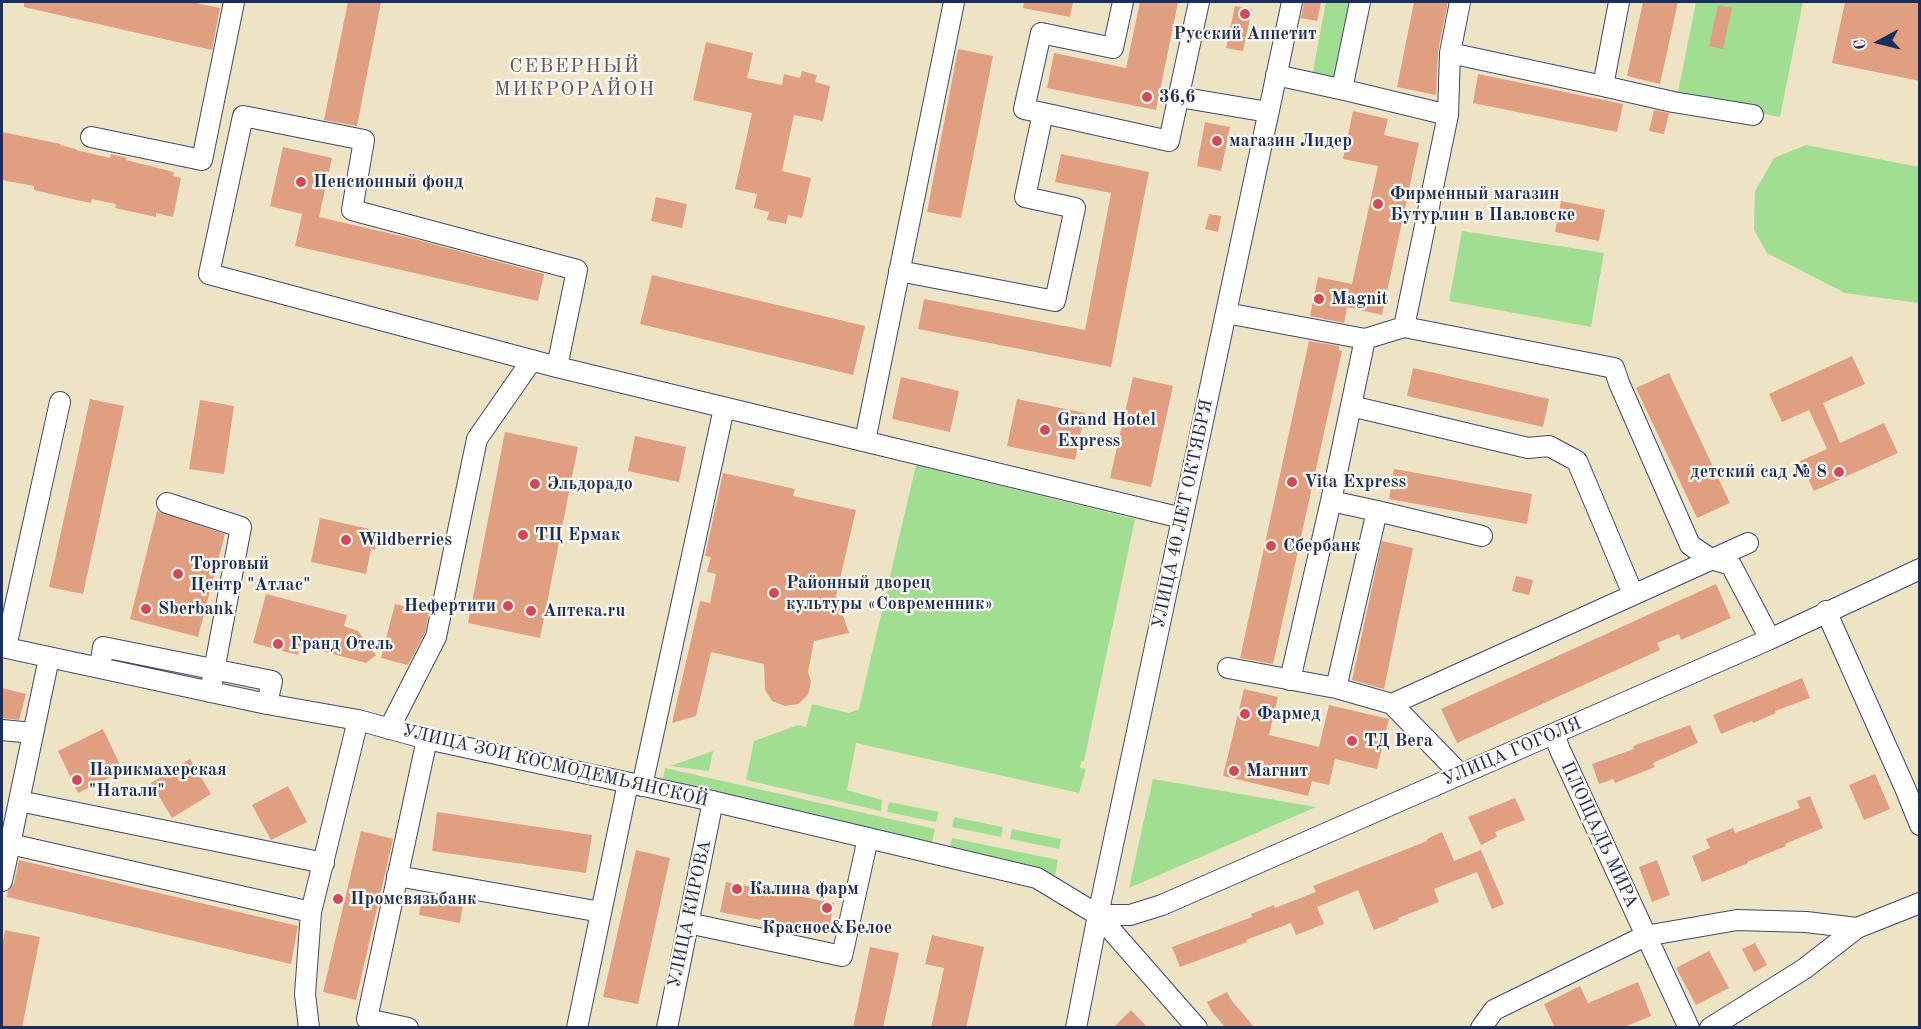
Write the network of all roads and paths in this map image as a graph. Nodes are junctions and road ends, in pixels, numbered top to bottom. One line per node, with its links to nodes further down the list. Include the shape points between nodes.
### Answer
1 (234, 2): 18 (street, via 202,160)
2 (954, 2): 19 (street)
3 (1123, 2): 15 (street, via 1113,48 1041,33 1024,109)
4 (1199, 2): 13 (street)
5 (1292, 2): 10 (street, УЛИЦА 40 ЛЕТ ОКТЯБРЯ)
6 (1360, 2): 12 (street)
7 (1460, 2): 9 (street)
8 (1619, 2): 11 (street)
9 (1450, 53): 11 (street); 16 (street)
10 (1276, 75): 12 (street); 14 (street, УЛИЦА 40 ЛЕТ ОКТЯБРЯ)
11 (1603, 86): 17 (street)
12 (1341, 89): 16 (street)
13 (1179, 97): 14 (street); 15 (street, via 1169,141)
14 (1268, 112): 20 (street, УЛИЦА 40 ЛЕТ ОКТЯБРЯ)
15 (1043, 113): 19 (street, via 1025,197 1075,208 1055,302)
16 (1448, 115): 21 (street)
17 (1753, 115)
18 (91, 137)
19 (899, 271): 28 (street)
20 (1226, 313): 22 (street); 32 (street, УЛИЦА 40 ЛЕТ ОКТЯБРЯ)
21 (1404, 327): 22 (street); 35 (street, via 1614,368 1690,545)
22 (1365, 339): 26 (street)
23 (532, 360): 24 (street); 24 (street, via 209,274 243,116 364,140 352,210 577,270); 51 (street, via 477,439 436,637)
24 (557, 367): 27 (street)
25 (60, 402): 40 (street)
26 (1351, 406): 29 (street); 37 (street, via 1528,448 1549,446 1577,461)
27 (724, 408): 28 (street); 57 (street)
28 (864, 441): 32 (street)
29 (1331, 501): 31 (street); 45 (street)
30 (167, 503): 44 (street, via 241,527)
31 (1377, 511): 33 (street); 46 (street)
32 (1182, 518): 70 (street, УЛИЦА 40 ЛЕТ ОКТЯБРЯ)
33 (1482, 536)
34 (1748, 543): 35 (street)
35 (1711, 559): 37 (street); 39 (street, via 1731,565)
36 (1920, 569): 38 (street, УЛИЦА ГОГОЛЯ)
37 (1633, 594): 49 (street)
38 (1826, 611): 39 (street, УЛИЦА ГОГОЛЯ); 58 (street)
39 (1770, 639): 54 (street, УЛИЦА ГОГОЛЯ)
40 (4, 647): 41 (street, УЛИЦА ЗОИ КОСМОДЕМЬЯНСКОЙ)
41 (49, 658): 42 (street, УЛИЦА ЗОИ КОСМОДЕМЬЯНСКОЙ); 53 (street)
42 (100, 668): 44 (street, via 103,647); 47 (street, УЛИЦА ЗОИ КОСМОДЕМЬЯНСКОЙ)
43 (1228, 668): 45 (street)
44 (214, 669): 47 (street); 48 (street, via 272,681)
45 (1290, 680): 46 (street)
46 (1336, 688): 49 (street)
47 (210, 692): 48 (street, УЛИЦА ЗОИ КОСМОДЕМЬЯНСКОЙ)
48 (267, 704): 50 (street, УЛИЦА ЗОИ КОСМОДЕМЬЯНСКОЙ)
49 (1392, 704): 56 (street)
50 (358, 720): 51 (street, УЛИЦА ЗОИ КОСМОДЕМЬЯНСКОЙ); 64 (street)
51 (388, 729): 55 (street, УЛИЦА ЗОИ КОСМОДЕМЬЯНСКОЙ)
52 (2, 730): 53 (street)
53 (33, 733): 59 (street)
54 (1554, 734): 56 (street, УЛИЦА ГОГОЛЯ); 73 (street, ПЛОЩАДЬ МИРА)
55 (427, 739): 57 (street, УЛИЦА ЗОИ КОСМОДЕМЬЯНСКОЙ); 65 (street)
56 (1460, 774): 70 (street, УЛИЦА ГОГОЛЯ, via 1162,905 1130,915)
57 (635, 784): 60 (street, УЛИЦА ЗОИ КОСМОДЕМЬЯНСКОЙ); 69 (street)
58 (1912, 785): 61 (street)
59 (19, 801): 63 (street); 64 (street)
60 (713, 801): 62 (street, УЛИЦА ЗОИ КОСМОДЕМЬЯНСКОЙ); 71 (street, УЛИЦА КИРОВА)
61 (1920, 825)
62 (868, 838): 70 (street, УЛИЦА ЗОИ КОСМОДЕМЬЯНСКОЙ, via 1037,878); 71 (street, via 842,956)
63 (10, 844): 66 (street); 68 (street)
64 (324, 863): 68 (street)
65 (397, 876): 69 (street); 75 (street, via 367,1019)
66 (2, 881)
67 (1920, 903): 72 (street)
68 (311, 912): 74 (street, via 305,994)
69 (600, 912): 76 (street)
70 (1098, 915): 78 (street, УЛИЦА 40 ЛЕТ ОКТЯБРЯ); 79 (street)
71 (688, 923): 77 (street, УЛИЦА КИРОВА)
72 (1857, 928): 73 (street, via 1737,920); 82 (street, via 1804,969)
73 (1645, 936): 80 (street, via 1494,1010); 81 (street, ПЛОЩАДЬ МИРА)
74 (309, 1028)
75 (408, 1028)
76 (577, 1028)
77 (667, 1028)
78 (1076, 1028)
79 (1197, 1028)
80 (1481, 1028)
81 (1689, 1028)
82 (1710, 1028)

